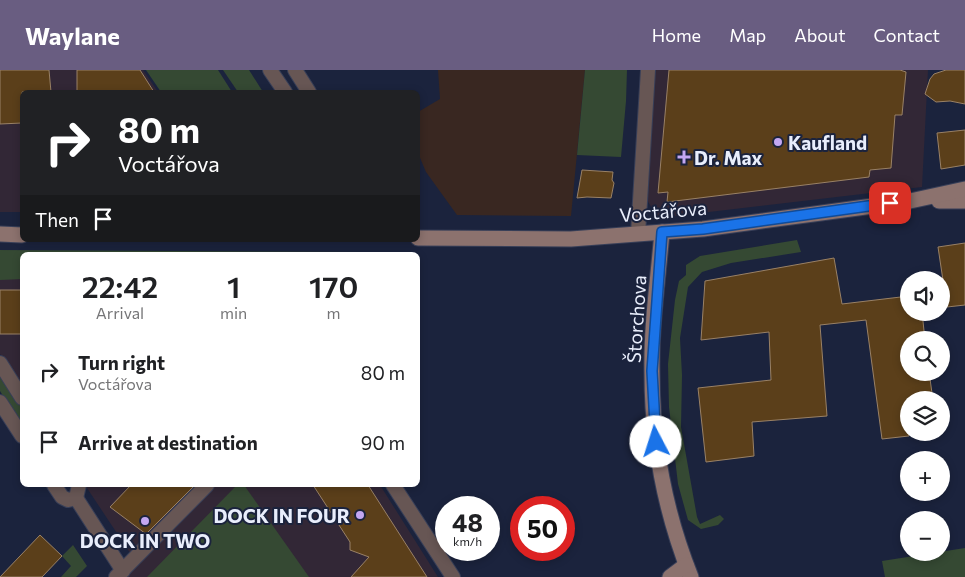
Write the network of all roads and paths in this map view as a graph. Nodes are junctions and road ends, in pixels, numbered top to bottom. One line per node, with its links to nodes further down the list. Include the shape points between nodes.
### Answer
1 (270, 70): 4 (street)
2 (295, 70): 5 (street)
3 (648, 70): 12 (street)
4 (284, 90)
5 (308, 90)
6 (965, 189): 7 (main road, Voctářova)
7 (910, 201): 8 (main road, Voctářova); 9 (main road, Voctářova)
8 (965, 201)
9 (662, 232): 12 (main road, Voctářova); 22 (main road, Štorchova, via 652,402 660,472)
10 (0, 234): 11 (main road)
11 (20, 234)
12 (638, 234): 13 (main road, Voctářova, via 571,239)
13 (420, 238)
14 (0, 363): 15 (street)
15 (20, 395)
16 (0, 402): 17 (street)
17 (20, 433)
18 (56, 487): 21 (street, via 68,500)
19 (205, 487): 23 (street)
20 (394, 487): 24 (street)
21 (77, 492): 23 (street)
22 (689, 571): 25 (main road, Štorchova)
23 (120, 574)
24 (453, 577)
25 (670, 577)

